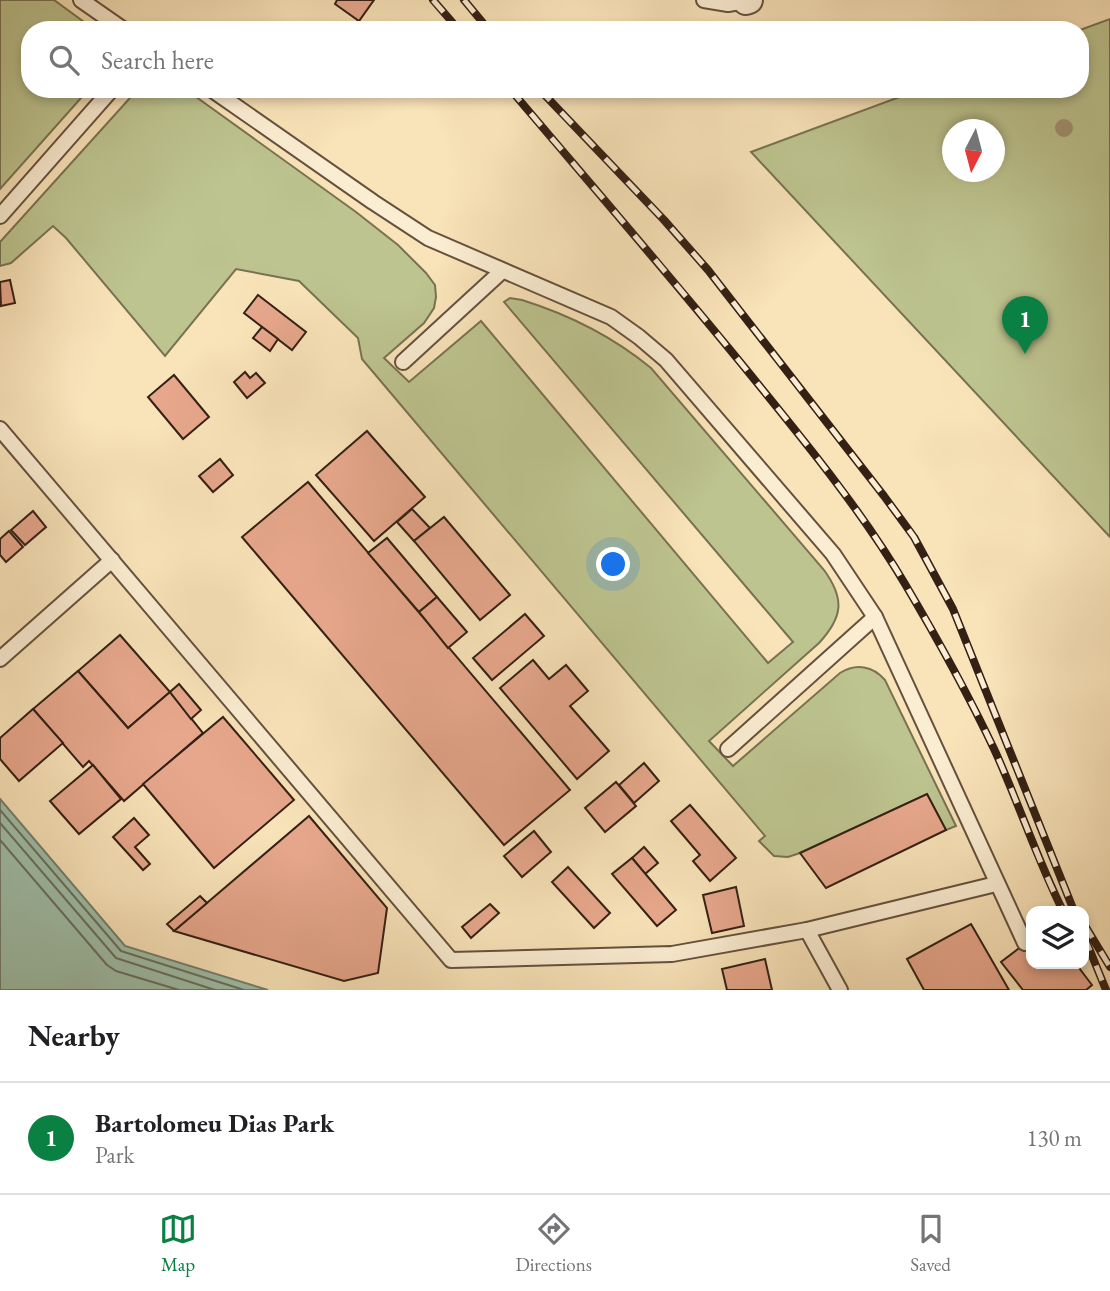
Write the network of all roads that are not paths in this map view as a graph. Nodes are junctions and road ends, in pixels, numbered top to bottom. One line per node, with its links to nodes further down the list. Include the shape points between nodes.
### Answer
1 (81, 0): 4 (lane)
2 (704, 0): 3 (lane)
3 (747, 1)
4 (111, 21)
5 (104, 98): 7 (lane)
6 (224, 98): 8 (lane, via 428,238)
7 (0, 216)
8 (502, 271): 9 (lane); 12 (lane, via 611,317 666,360 833,554)
9 (403, 362)
10 (0, 429): 11 (lane)
11 (112, 561): 13 (lane); 16 (lane, via 451,960 672,954)
12 (875, 617): 14 (lane); 15 (lane)
13 (0, 659)
14 (728, 750)
15 (996, 884): 16 (lane); 17 (lane)
16 (807, 930): 18 (lane)
17 (1025, 943)
18 (840, 990)

